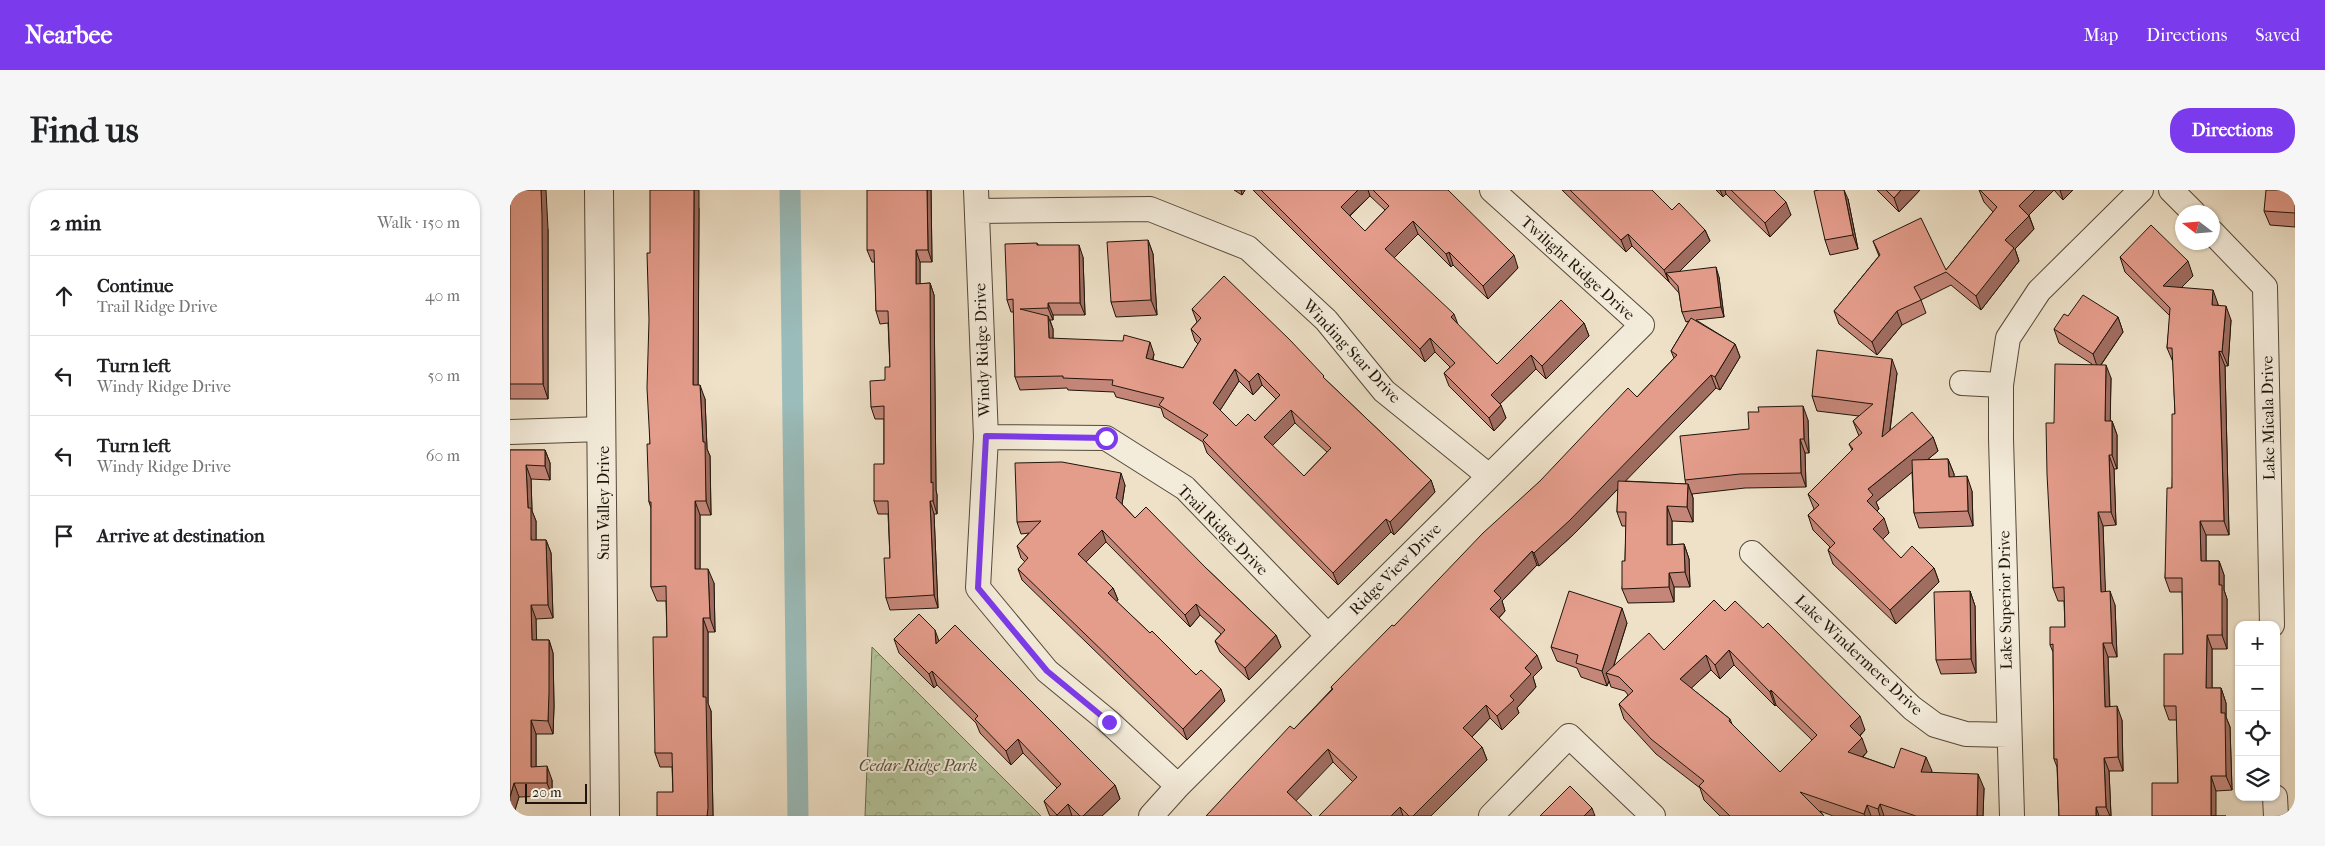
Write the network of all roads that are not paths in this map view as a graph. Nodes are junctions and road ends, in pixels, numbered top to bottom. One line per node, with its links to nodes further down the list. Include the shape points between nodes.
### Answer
1 (599, 190): 11 (street, Sun Valley Drive)
2 (1492, 190): 8 (street, Twilight Ridge Drive)
3 (2141, 190): 10 (street, Lake Superior Drive, via 2039,291 2008,338)
4 (2172, 190): 6 (street)
5 (976, 201): 13 (street, Windy Ridge Drive); 14 (street, Winding Star Drive, via 1150,209 1248,248 1326,320 1384,391)
6 (2186, 205)
7 (2220, 240): 16 (street, Lake Micala Drive, via 2265,287)
8 (1642, 325): 14 (street, Ridge View Drive)
9 (1962, 383): 10 (street)
10 (2001, 385): 18 (street, Lake Superior Drive)
11 (602, 429): 12 (street); 21 (street, Sun Valley Drive)
12 (510, 432)
13 (986, 436): 17 (street, Trail Ridge Drive, via 1106,438 1185,488); 19 (street, Windy Ridge Drive, via 978,588 1047,671 1109,722)
14 (1489, 476): 17 (street, Ridge View Drive)
15 (1752, 554): 18 (street, Lake Windermere Drive, via 1912,708 1935,725 1966,734)
16 (2272, 621)
17 (1328, 636): 19 (street, Ridge View Drive)
18 (2008, 735): 25 (street, Lake Superior Drive)
19 (1178, 786): 22 (street, Ridge View Drive)
20 (2275, 801): 26 (street)
21 (605, 816)
22 (1151, 816)
23 (1491, 816): 24 (street, via 1569,736)
24 (1653, 816)
25 (2012, 816)
26 (2276, 816)

